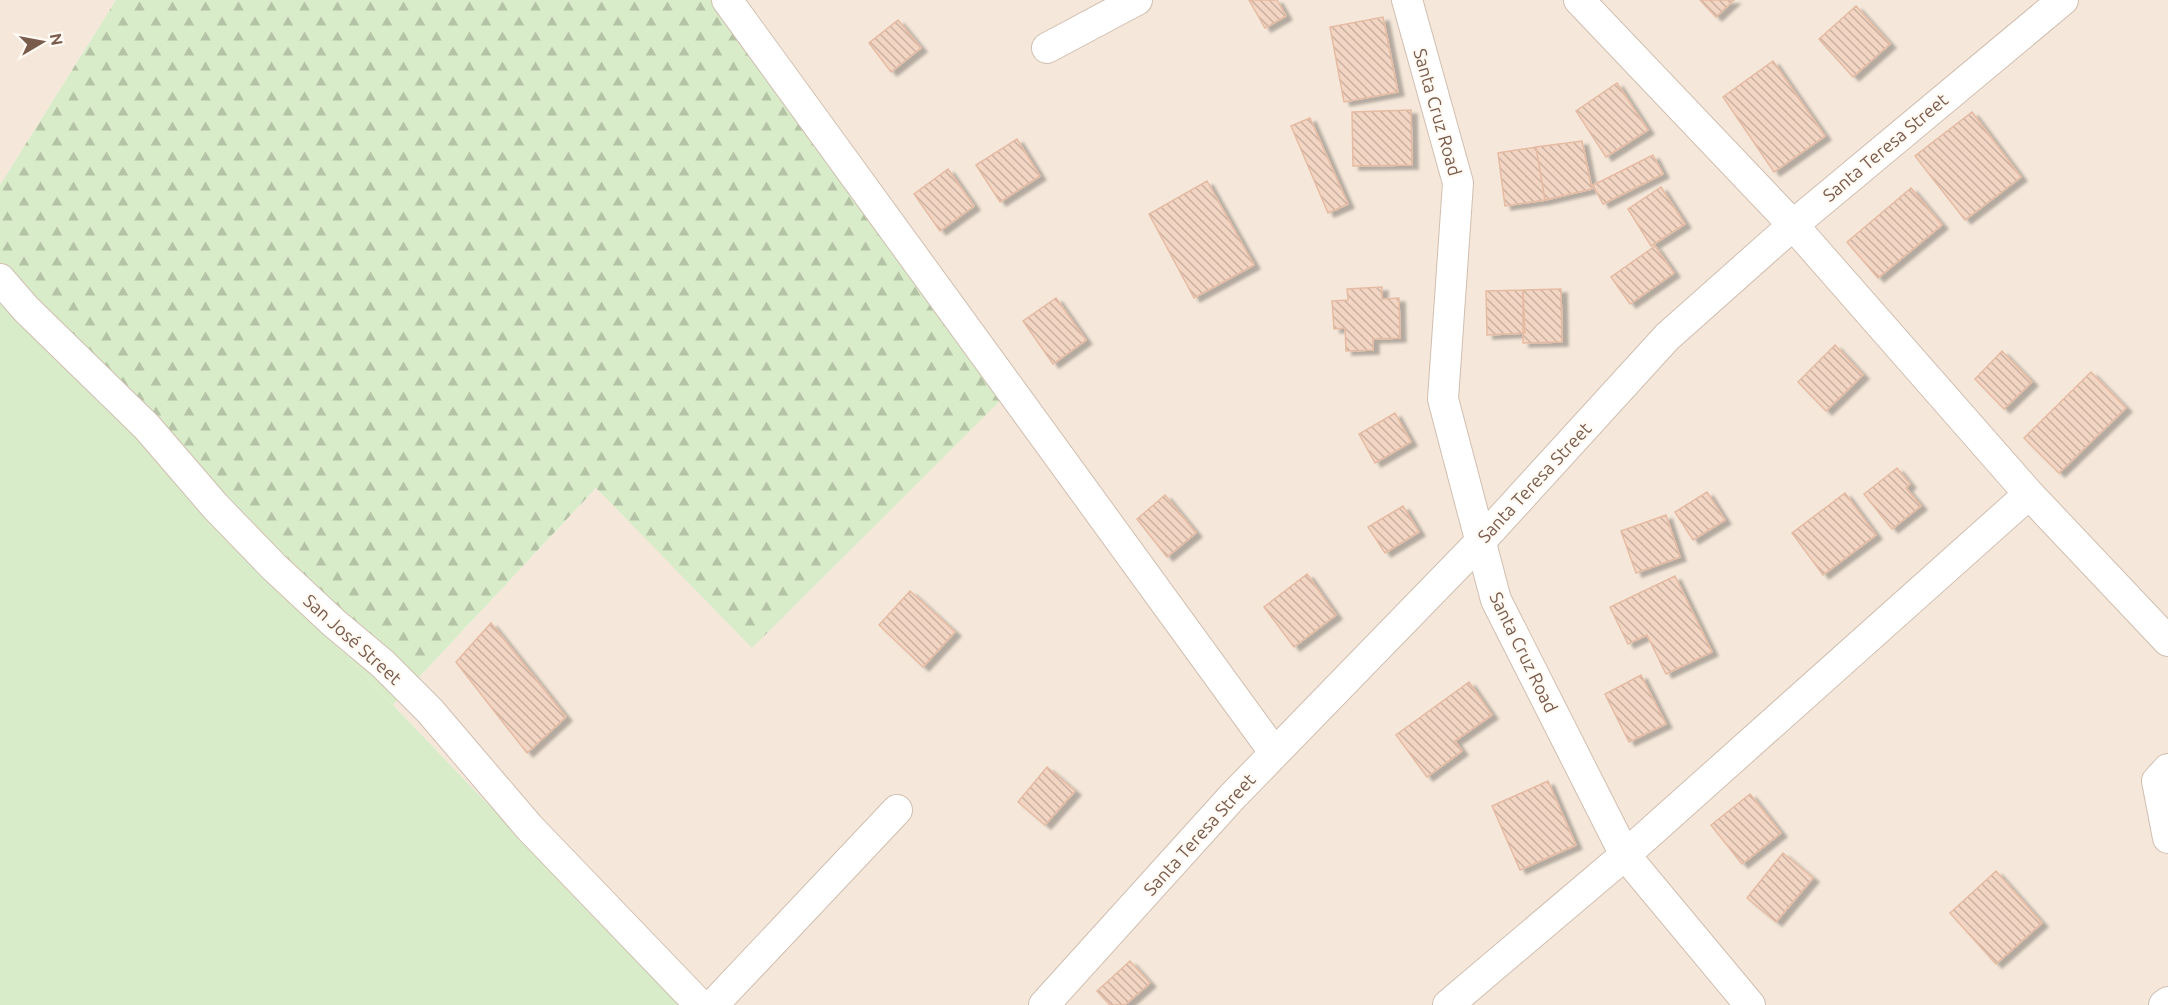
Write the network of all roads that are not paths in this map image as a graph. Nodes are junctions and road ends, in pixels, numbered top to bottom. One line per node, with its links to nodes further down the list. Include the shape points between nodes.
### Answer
1 (727, 0): 12 (street)
2 (1137, 0): 6 (street)
3 (1407, 0): 10 (street, Santa Cruz Road, via 1458,183 1443,399)
4 (1580, 0): 7 (street)
5 (2063, 0): 7 (street, Santa Teresa Street)
6 (1047, 48)
7 (1793, 225): 9 (street); 10 (street, Santa Teresa Street, via 1667,338)
8 (0, 279): 18 (street, San José Street, via 147,427 274,567 383,663 430,711 529,827)
9 (2029, 494): 11 (street); 16 (street)
10 (1480, 542): 12 (street, Santa Teresa Street); 16 (street, Santa Cruz Road, via 1496,600)
11 (2168, 641)
12 (1274, 752): 20 (street, Santa Teresa Street)
13 (2168, 769): 15 (street, via 2157,781)
14 (897, 810): 19 (street)
15 (2168, 838)
16 (1625, 855): 21 (street); 22 (street, Santa Cruz Road)
17 (2168, 1002): 23 (street)
18 (700, 1005)
19 (713, 1005)
20 (1044, 1005)
21 (1448, 1005)
22 (1750, 1005)
23 (2164, 1005)

